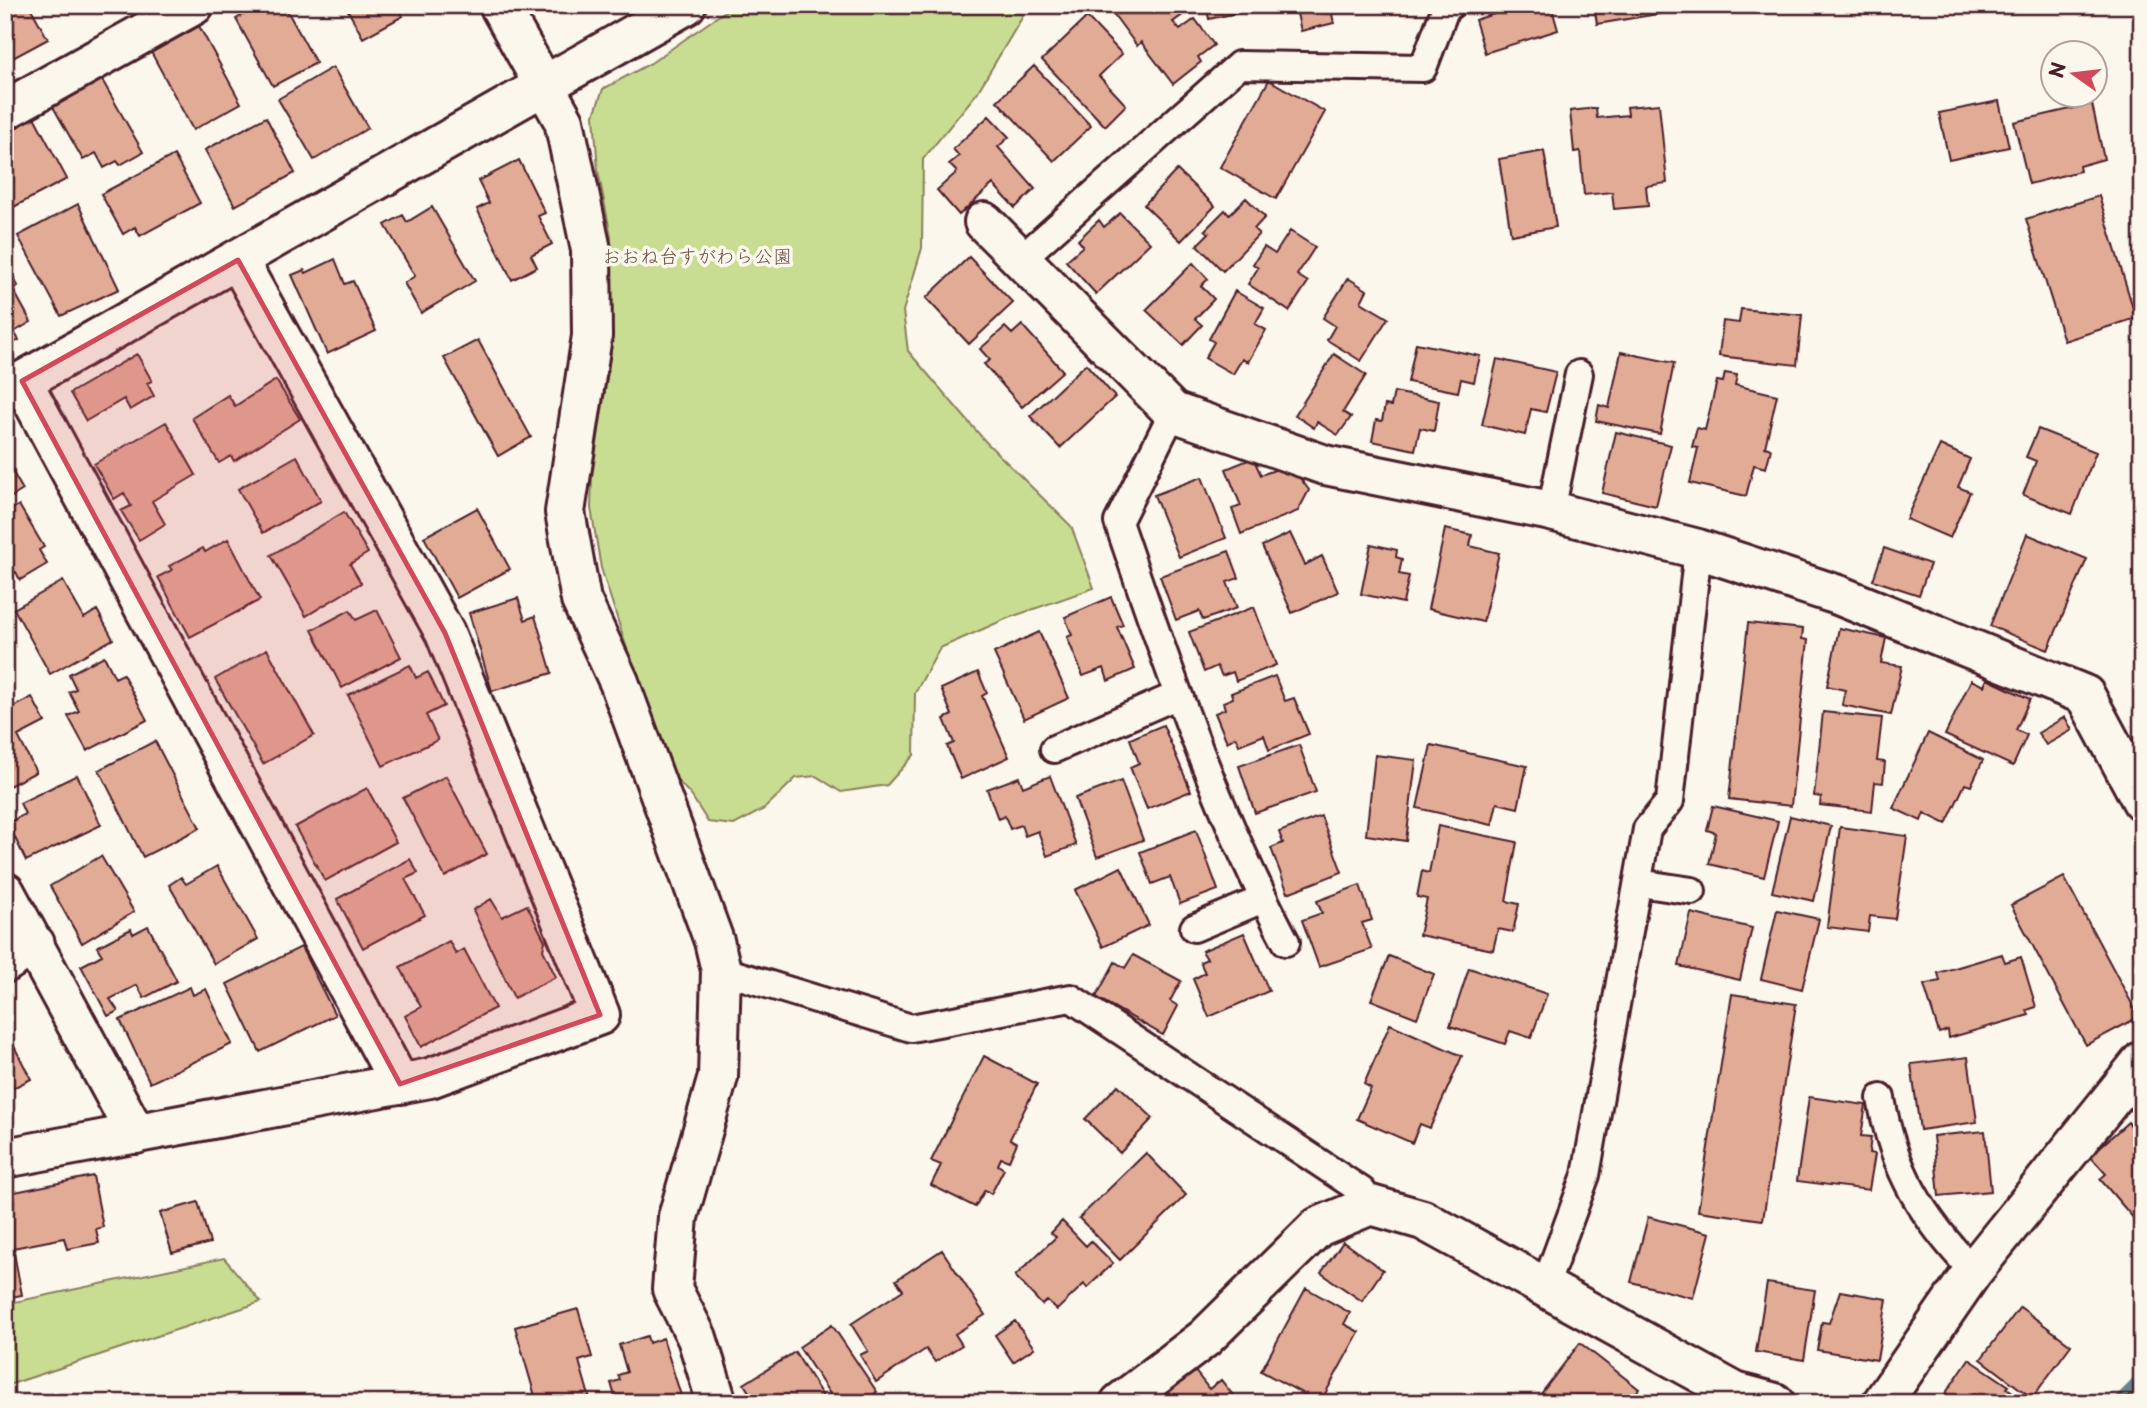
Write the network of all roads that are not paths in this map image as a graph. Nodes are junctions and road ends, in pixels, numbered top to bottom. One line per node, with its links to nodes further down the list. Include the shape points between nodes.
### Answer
1 (194, 5): 6 (street)
2 (499, 5): 5 (street)
3 (686, 5): 5 (street)
4 (1451, 5): 8 (lane, via 1446,7 1423,68 1239,65)
5 (543, 85): 9 (street); 25 (street, via 564,121 591,250 592,336 565,512 581,600 619,682)
6 (5, 110)
7 (984, 222): 8 (street)
8 (1021, 259): 12 (street)
9 (238, 260): 11 (street); 27 (street, via 445,633 600,1014 430,1078)
10 (1580, 374): 13 (lane)
11 (13, 386): 27 (street)
12 (1173, 412): 13 (street, via 1325,465); 15 (lane, via 1118,522)
13 (1551, 510): 14 (street)
14 (1698, 549): 17 (street, via 1838,595 2085,695); 18 (lane, via 1670,801 1647,830)
15 (1178, 695): 16 (lane); 21 (lane)
16 (1054, 749)
17 (2142, 801)
18 (1639, 883): 19 (lane); 33 (lane, via 1586,1175)
19 (1692, 891)
20 (5, 892): 24 (street)
21 (1263, 899): 22 (lane); 23 (lane)
22 (1194, 928)
23 (1286, 942)
24 (20, 954): 29 (street)
25 (721, 970): 31 (lane, via 911,1028 1071,998 1362,1191); 34 (street, via 718,1077 678,1217 672,1289 696,1338)
26 (2142, 1061): 32 (street)
27 (400, 1084): 29 (street)
28 (1881, 1098): 32 (lane, via 1888,1137 1917,1203)
29 (136, 1133): 30 (street)
30 (5, 1158)
31 (1371, 1205): 33 (street, via 1423,1220); 35 (street, via 1318,1227 1205,1338)
32 (1973, 1271): 37 (street)
33 (1544, 1289): 36 (street, via 1735,1392)
34 (717, 1403)
35 (1120, 1403)
36 (1775, 1403)
37 (1882, 1403)

